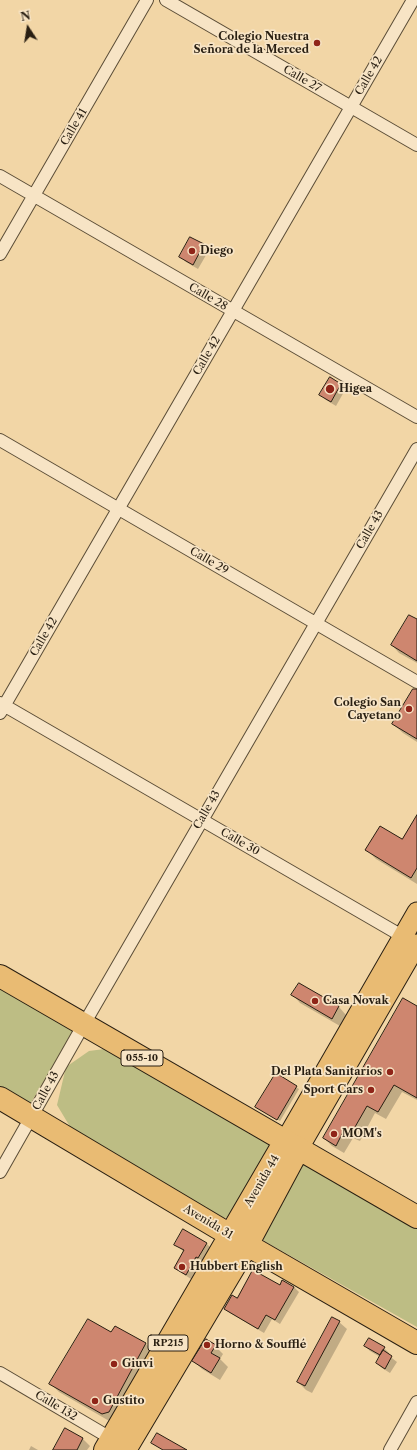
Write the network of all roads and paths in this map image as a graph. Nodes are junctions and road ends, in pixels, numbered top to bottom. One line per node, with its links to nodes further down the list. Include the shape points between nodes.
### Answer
1 (147, 0): 7 (street, Calle 41)
2 (166, 0): 4 (street, Calle 27)
3 (413, 0): 4 (street, Calle 42)
4 (351, 107): 5 (street, Calle 27); 9 (street, Calle 42)
5 (417, 146)
6 (0, 176): 7 (street, Calle 28)
7 (34, 196): 8 (street, Calle 41); 9 (street, Calle 28)
8 (0, 254)
9 (233, 311): 10 (street, Calle 28); 13 (street, Calle 42)
10 (417, 417)
11 (0, 440): 13 (street, Calle 29)
12 (417, 449): 14 (street, Calle 43)
13 (118, 508): 14 (street, Calle 29); 16 (street, Calle 42)
14 (316, 623): 15 (street, Calle 29); 17 (street, Calle 43)
15 (417, 682)
16 (2, 707): 17 (street, Calle 30)
17 (202, 820): 19 (street, Calle 30); 21 (street, Calle 43)
18 (417, 912): 19 (main road, Avenida 44)
19 (412, 942): 24 (main road, Avenida 44)
20 (0, 976): 21 (highway, 055-10)
21 (84, 1024): 23 (street, Calle 43); 24 (highway, 055-10)
22 (0, 1098): 23 (highway, Avenida 31)
23 (32, 1117): 25 (street, Calle 43); 27 (highway, Avenida 31)
24 (292, 1145): 26 (highway, 055-10); 27 (highway, Avenida 44 / RP215)
25 (0, 1172)
26 (417, 1218)
27 (239, 1240): 28 (highway, Avenida 31); 31 (highway, Avenida 44 / RP215)
28 (417, 1343)
29 (0, 1373): 31 (street, Calle 132)
30 (417, 1402): 32 (street)
31 (121, 1447)
32 (390, 1450)

